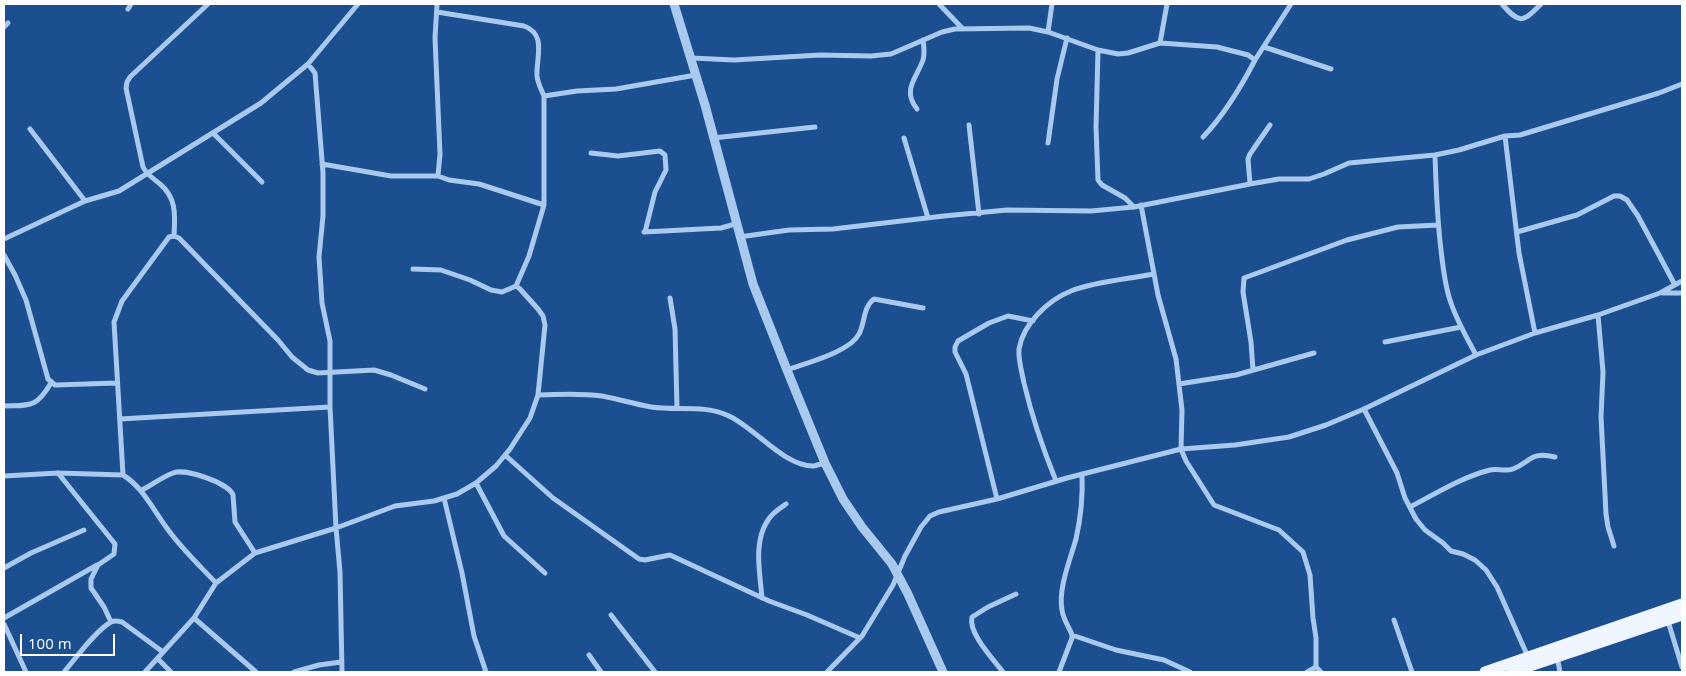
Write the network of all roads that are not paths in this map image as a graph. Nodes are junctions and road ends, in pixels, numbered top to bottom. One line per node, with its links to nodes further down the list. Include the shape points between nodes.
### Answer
1 (208, 4): 40 (street, via 127,82)
2 (358, 4): 21 (street)
3 (437, 4): 11 (street)
4 (674, 4): 19 (street)
5 (939, 4): 12 (street)
6 (1052, 4): 13 (street)
7 (1167, 4): 16 (street)
8 (1291, 4): 17 (street)
9 (1502, 4): 10 (street, via 1521,19 1527,18)
10 (1541, 4)
11 (437, 12): 25 (street, via 524,26 534,31 538,39 538,84); 41 (street)
12 (962, 28): 13 (street, via 1029,28); 15 (street)
13 (1048, 32): 14 (street)
14 (1067, 38): 18 (street); 36 (street, via 1057,79)
15 (922, 40): 19 (street, via 890,54 871,56); 26 (street, via 923,59 909,93)
16 (1160, 42): 18 (street, via 1128,53); 20 (street, via 1217,47)
17 (1264, 47): 20 (street); 22 (street)
18 (1098, 50): 47 (street, via 1098,180)
19 (691, 58): 23 (street)
20 (1255, 60): 33 (street, via 1226,110)
21 (308, 64): 31 (street, via 261,103); 39 (street, via 315,73)
22 (1331, 69)
23 (696, 75): 25 (street, via 616,89); 34 (street)
24 (1682, 84): 32 (street, via 1520,135)
25 (544, 96): 45 (street)
26 (916, 109)
27 (969, 125): 48 (street)
28 (1270, 125): 43 (street, via 1250,154)
29 (815, 127): 34 (street)
30 (30, 129): 44 (street)
31 (213, 133): 40 (street); 42 (street)
32 (1505, 136): 38 (street); 52 (street)
33 (1204, 137)
34 (713, 138): 50 (street)
35 (904, 138): 49 (street)
36 (1048, 143)
37 (591, 153): 50 (street, via 618,156 660,151 665,155 666,170 654,192 644,232 721,228)
38 (1435, 155): 43 (street, via 1349,163 1309,179 1279,179); 51 (street)
39 (322, 164): 41 (street, via 391,176); 75 (street, via 323,216 319,257 322,303 330,341)
40 (147, 174): 44 (street, via 119,190); 53 (street, via 171,197)
41 (438, 176): 45 (street, via 479,184)
42 (262, 182)
43 (1250, 184): 46 (street)
44 (85, 201): 55 (street)
45 (544, 205): 60 (street)
46 (1141, 205): 47 (street); 58 (street)
47 (1134, 206): 48 (street, via 1091,211 1007,210)
48 (979, 214): 49 (street)
49 (928, 218): 54 (street)
50 (736, 224): 54 (street)
51 (1438, 225): 68 (street, via 1450,302); 74 (street, via 1398,227 1347,240 1244,278)
52 (1517, 232): 61 (street, via 1577,215 1620,196 1627,200 1638,216); 69 (street)
53 (174, 236): 75 (street, via 300,365 318,373); 77 (street, via 169,237 147,266 117,312 114,322)
54 (739, 237): 73 (street, via 753,284)
55 (4, 240)
56 (4, 255): 76 (street, via 26,300 36,342)
57 (413, 270): 60 (street, via 441,270 502,292)
58 (1154, 274): 67 (street, via 1073,290 1051,302); 78 (street, via 1176,359)
59 (1682, 282): 61 (street)
60 (516, 286): 80 (street, via 538,309 545,325)
61 (1675, 286): 62 (street)
62 (1660, 293): 63 (street); 66 (street)
63 (1682, 293)
64 (670, 298): 83 (street, via 675,329)
65 (923, 308): 73 (street, via 874,299 856,340)
66 (1598, 315): 69 (street); 103 (street, via 1603,372 1601,417 1606,514)
67 (1033, 321): 94 (street, via 1021,340 1019,362 1030,408); 98 (street, via 1008,316 958,341 955,347 966,374)
68 (1461, 327): 70 (street); 72 (street)
69 (1535, 333): 72 (street)
70 (1385, 342)
71 (1314, 353): 74 (street)
72 (1476, 355): 84 (street)
73 (787, 370): 89 (street)
74 (1253, 370): 78 (street)
75 (330, 372): 79 (street, via 374,370); 82 (street)
76 (51, 383): 77 (street); 81 (street, via 33,404)
77 (117, 383): 85 (street)
78 (1179, 384): 86 (street)
79 (424, 389)
80 (538, 395): 83 (street, via 587,395 651,407); 87 (street, via 530,418)
81 (4, 406)
82 (330, 407): 85 (street); 101 (street)
83 (677, 408): 89 (street, via 712,410 729,416 789,458 814,466)
84 (1364, 409): 86 (street, via 1290,437); 100 (street, via 1397,473)
85 (120, 420): 92 (street)
86 (1181, 449): 91 (street); 129 (street, via 1214,505 1279,530 1303,552 1310,575)
87 (505, 455): 95 (street); 111 (street, via 553,498 638,559 670,555)
88 (1555, 457): 100 (street, via 1540,455 1513,469 1491,469)
89 (825, 463): 108 (street, via 843,500)
90 (58, 473): 92 (street); 93 (street); 105 (street, via 115,544 114,554)
91 (1082, 474): 94 (street); 121 (street, via 1083,503 1061,602)
92 (123, 475): 96 (street)
93 (4, 476)
94 (1056, 481): 98 (street)
95 (476, 484): 97 (street); 107 (street, via 504,536)
96 (142, 490): 104 (street, via 174,472 213,480 228,488 234,495 235,522); 109 (street, via 171,534)
97 (444, 498): 101 (street, via 395,506); 138 (street, via 474,636)
98 (997, 500): 108 (street, via 930,516)
99 (786, 504): 111 (street, via 769,518 761,532)
100 (1410, 508): 126 (street, via 1425,530 1451,551 1476,560 1486,570)
101 (336, 528): 104 (street); 128 (street)
102 (84, 530): 106 (street)
103 (1614, 546)
104 (255, 553): 109 (street)
105 (98, 565): 115 (street); 119 (street, via 91,579 91,588)
106 (4, 568)
107 (545, 573)
108 (897, 573): 122 (street); 142 (street)
109 (216, 583): 116 (street)
110 (1016, 594): 143 (street, via 988,607 972,617 971,622 977,638)
111 (762, 598): 122 (street)
112 (1682, 604): 126 (main road)
113 (611, 615): 140 (street)
114 (1682, 615): 118 (main road)
115 (4, 618)
116 (194, 618): 123 (street); 135 (street)
117 (1394, 620): 148 (street)
118 (1668, 620): 125 (main road); 130 (street)
119 (111, 622): 123 (street, via 122,622); 132 (street)
120 (4, 624): 131 (street)
121 (1072, 635): 144 (street); 145 (street, via 1116,650 1164,660)
122 (860, 638): 141 (street)
123 (163, 652): 127 (street)
124 (588, 656): 139 (street)
125 (1557, 656): 150 (main road); 151 (street)
126 (1528, 658): 149 (main road)
127 (158, 659): 133 (street); 134 (street)
128 (342, 662): 136 (street); 137 (street)
129 (1316, 667): 146 (street); 147 (street)
130 (1682, 667)
131 (26, 672)
132 (64, 672)
133 (145, 672)
134 (171, 672)
135 (256, 672)
136 (294, 672)
137 (342, 672)
138 (486, 672)
139 (601, 672)
140 (655, 672)
141 (827, 672)
142 (943, 672)
143 (1003, 672)
144 (1059, 672)
145 (1190, 672)
146 (1307, 672)
147 (1321, 672)
148 (1412, 672)
149 (1485, 672)
150 (1512, 672)
151 (1560, 672)

